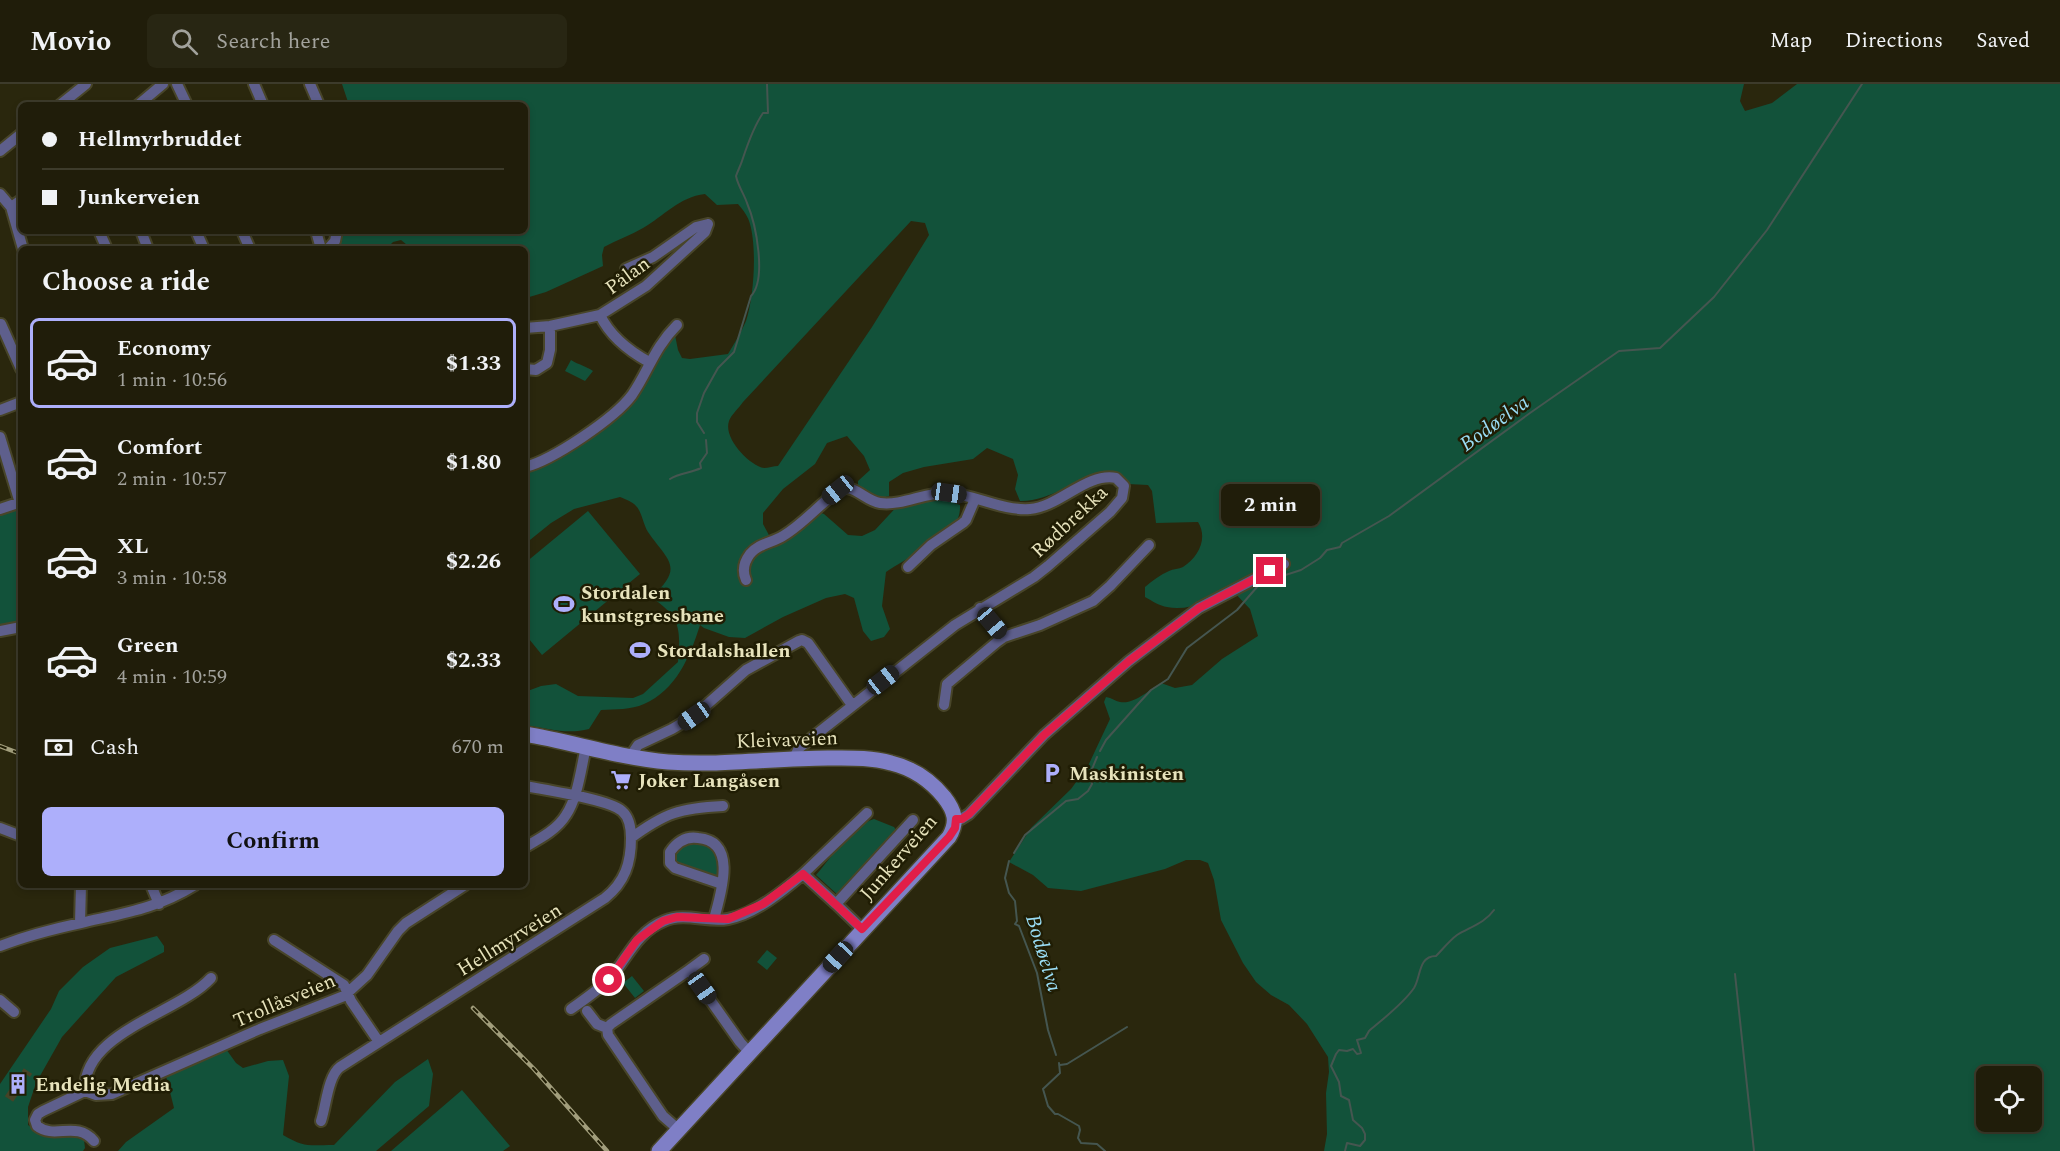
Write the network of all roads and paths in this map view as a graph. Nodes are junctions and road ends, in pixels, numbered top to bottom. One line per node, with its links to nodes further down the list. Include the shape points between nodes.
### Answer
1 (86, 84): 6 (street)
2 (163, 84): 7 (street)
3 (177, 84): 8 (street)
4 (254, 84): 9 (street)
5 (310, 84): 10 (street)
6 (64, 102)
7 (142, 102)
8 (186, 102)
9 (262, 102)
10 (318, 102)
11 (18, 136): 12 (street)
12 (0, 151)
13 (0, 194): 15 (street)
14 (18, 202): 15 (street)
15 (11, 207): 16 (street)
16 (18, 232)
17 (626, 269): 18 (street, Pålan, via 653,257 696,227 708,224 705,232 646,286)
18 (600, 315): 21 (street, Pålan); 24 (street, via 621,343)
19 (1, 324): 23 (street)
20 (676, 325): 24 (street)
21 (550, 326): 22 (street, Pålan); 25 (street, via 547,363 536,370)
22 (528, 328)
23 (18, 362)
24 (649, 362): 29 (street, via 630,397 610,418)
25 (528, 369)
26 (18, 403): 27 (street)
27 (0, 410)
28 (0, 437): 30 (street)
29 (528, 466)
30 (18, 496)
31 (975, 499): 36 (street, via 963,524 931,545); 37 (street, Rødbrekka, via 949,493 888,504 872,501 852,488 842,488 784,536 751,552 744,565); 38 (street, Rødbrekka, via 1031,509 1104,477 1116,478 1124,486 1122,498 1110,512 1048,566)
32 (18, 503): 33 (street)
33 (0, 509)
34 (1149, 544): 41 (street, via 1093,601)
35 (1284, 564): 52 (street, Junkerveien, via 1199,608 1154,642 1044,735 969,814)
36 (908, 567)
37 (746, 580)
38 (980, 608): 41 (street); 42 (street, Rødbrekka)
39 (18, 628): 40 (street)
40 (0, 632)
41 (1004, 637): 43 (street, via 950,681 945,688)
42 (852, 705): 46 (street, via 808,643 799,640 746,670 694,716 638,745); 47 (street, Rødbrekka, via 799,748)
43 (944, 705)
44 (528, 735): 45 (street, Kleivaveien)
45 (585, 747): 46 (street, Kleivaveien); 49 (street)
46 (630, 757): 47 (street, Kleivaveien, via 697,763)
47 (794, 758): 52 (street, Kleivaveien, via 868,759 899,765 933,785)
48 (528, 787): 49 (street)
49 (574, 796): 56 (street, via 622,810); 57 (street, via 558,825)
50 (723, 806): 56 (street, via 673,812)
51 (867, 813): 58 (street)
52 (956, 819): 68 (street, Junkerveien, via 949,837)
53 (913, 820): 65 (street)
54 (0, 828): 55 (street)
55 (18, 835)
56 (631, 838): 80 (street, Hellmyrveien, via 626,873 614,891)
57 (528, 845)
58 (803, 874): 65 (street); 66 (street, via 763,904 728,919)
59 (722, 884): 59 (street, via 721,853 705,838 684,839 670,852 670,863 675,868); 66 (street)
60 (81, 888): 67 (street)
61 (152, 888): 64 (street)
62 (190, 888): 64 (street)
63 (460, 888): 74 (street, Trollåsveien, via 406,923 367,975)
64 (159, 904): 67 (street)
65 (836, 904): 68 (street)
66 (714, 919): 76 (street, via 677,917 663,921 637,940 609,980)
67 (80, 923): 70 (street)
68 (862, 929): 81 (street, Junkerveien)
69 (274, 939): 74 (street, via 344,984)
70 (0, 946)
71 (704, 959): 72 (street)
72 (689, 970): 79 (street); 81 (street)
73 (212, 978): 82 (street, via 108,1045 90,1064)
74 (349, 992): 80 (street, via 351,1001); 82 (street, Trollåsveien, via 112,1094)
75 (0, 1000): 78 (street)
76 (571, 1009)
77 (587, 1011): 79 (street, via 597,1024)
78 (14, 1012)
79 (607, 1028): 84 (street, via 663,1116)
80 (380, 1042): 83 (street, Hellmyrveien, via 335,1071)
81 (749, 1052): 84 (street, Junkerveien)
82 (85, 1091): 85 (street, via 38,1114 35,1124 45,1131 78,1131)
83 (321, 1121)
84 (679, 1130): 86 (street, Junkerveien)
85 (94, 1141)
86 (659, 1151)

